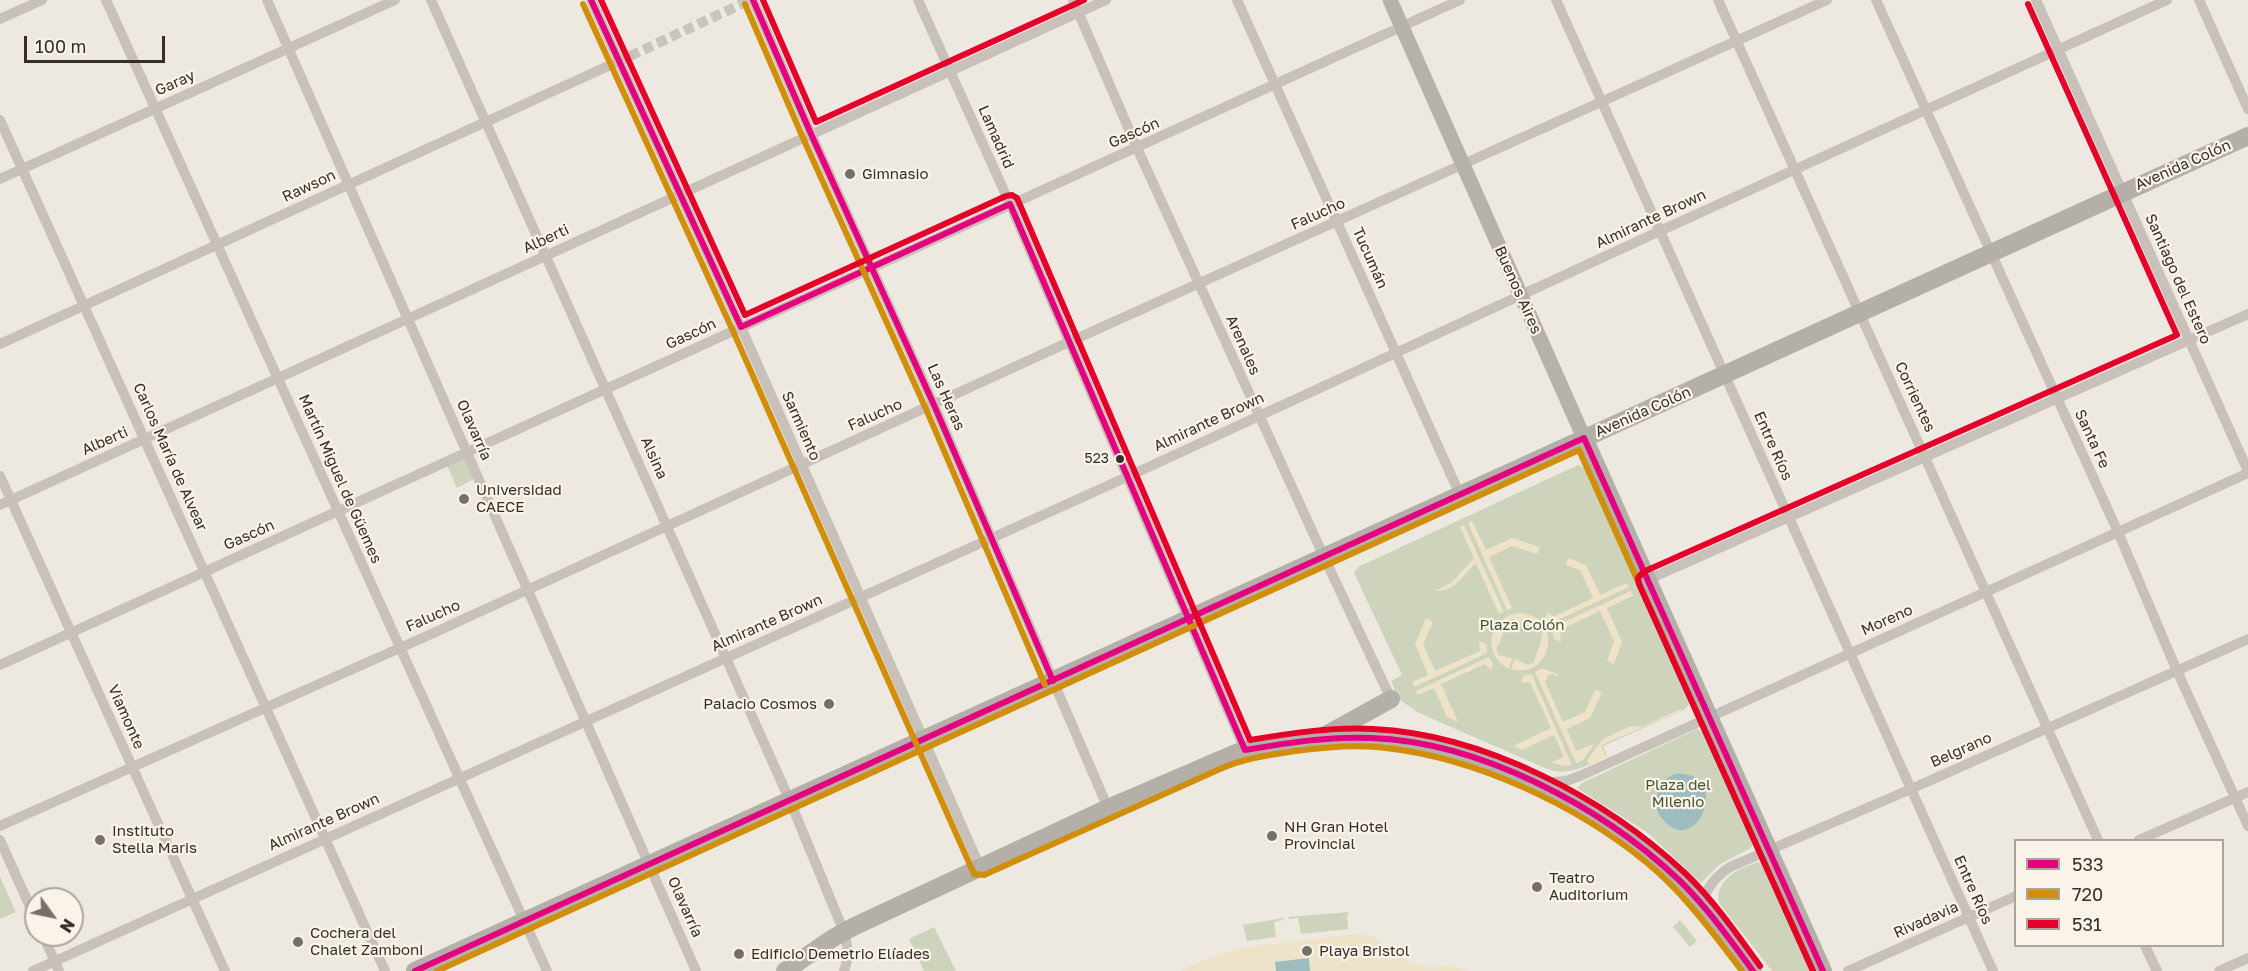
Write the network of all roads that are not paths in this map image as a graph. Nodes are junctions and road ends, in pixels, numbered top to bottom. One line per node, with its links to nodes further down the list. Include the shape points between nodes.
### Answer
1 (42, 0): 22 (street)
2 (106, 0): 31 (street, Martín Miguel de Güemes)
3 (267, 0): 25 (street, Olavarría)
4 (395, 0): 25 (street, Garay)
5 (430, 0): 35 (street, Alsina)
6 (591, 0): 27 (street, Sarmiento)
7 (750, 0): 36 (street, Las Heras)
8 (918, 0): 28 (street, Lamadrid)
9 (1073, 0): 21 (street, Arenales)
10 (1106, 0): 21 (street, Alberti)
11 (1237, 0): 29 (street, Tucumán)
12 (1390, 0): 23 (street, Buenos Aires)
13 (1460, 0): 23 (street, Gascón)
14 (1556, 0): 30 (street, Entre Ríos)
15 (1718, 0): 24 (street, Corrientes)
16 (1827, 0): 24 (street, Falucho)
17 (1876, 0): 33 (street, Santa Fe)
18 (2036, 0): 26 (street, Santiago del Estero)
19 (2168, 0): 26 (street, Almirante Brown)
20 (2199, 0): 32 (street)
21 (1079, 12): 28 (street, Alberti); 38 (street, Arenales)
22 (0, 19)
23 (1402, 27): 29 (street, Gascón); 39 (street, Buenos Aires)
24 (1737, 41): 30 (street, Falucho); 41 (street, Corrientes)
25 (288, 48): 31 (street, Garay); 43 (street, Olavarría)
26 (2058, 50): 33 (street, Almirante Brown); 44 (street, Santiago del Estero)
27 (625, 59): 35 (street, Rawson); 45 (street, Sarmiento)
28 (950, 70): 36 (street, Alberti); 46 (street, Lamadrid)
29 (1275, 85): 38 (street, Gascón); 47 (street, Tucumán)
30 (1602, 102): 39 (street, Falucho); 48 (street, Entre Ríos)
31 (155, 109): 40 (street, Garay); 49 (street, Martín Miguel de Güemes)
32 (2248, 109)
33 (1926, 110): 41 (street, Almirante Brown); 50 (street, Santa Fe)
34 (0, 120): 40 (street, Carlos María de Alvear)
35 (486, 122): 43 (street, Rawson); 51 (street, Alsina)
36 (811, 134): 45 (street, Alberti); 52 (street, Las Heras)
37 (2248, 136): 44 (main road, Avenida Colón)
38 (1137, 148): 46 (street, Gascón); 53 (street, Arenales)
39 (1463, 165): 47 (street, Falucho); 54 (street, Buenos Aires)
40 (22, 169): 42 (street, Garay); 55 (street, Carlos María de Alvear)
41 (1795, 169): 48 (street, Almirante Brown); 56 (street, Corrientes)
42 (0, 179)
43 (349, 184): 49 (street, Rawson); 58 (street, Olavarría)
44 (2123, 193): 50 (main road, Avenida Colón); 60 (street, Santiago del Estero)
45 (680, 194): 51 (street, Alberti); 59 (street, Sarmiento)
46 (1010, 204): 52 (street, Gascón); 61 (street, Lamadrid)
47 (1337, 222): 53 (street, Falucho); 63 (street, Tucumán)
48 (1660, 231): 54 (street, Almirante Brown); 64 (street, Entre Ríos)
49 (217, 245): 55 (street, Rawson); 65 (street, Martín Miguel de Güemes)
50 (1991, 253): 56 (main road, Avenida Colón); 67 (street, Santa Fe)
51 (546, 256): 58 (street, Alberti); 66 (street, Alsina)
52 (872, 268): 59 (street, Gascón); 68 (street, Las Heras)
53 (1199, 284): 61 (street, Falucho); 69 (street, Arenales)
54 (1521, 295): 63 (street, Almirante Brown); 70 (street, Buenos Aires)
55 (84, 305): 62 (street, Rawson); 71 (street, Carlos María de Alvear)
56 (1860, 313): 64 (main road, Avenida Colón); 73 (street, Corrientes)
57 (2248, 314): 60 (street)
58 (408, 319): 65 (street, Alberti); 72 (street, Olavarría)
59 (741, 327): 66 (street, Gascón); 74 (street, Sarmiento)
60 (2189, 340): 67 (street); 75 (street, Santiago del Estero)
61 (1069, 342): 68 (street, Falucho); 77 (street, Lamadrid)
62 (0, 344)
63 (1396, 352): 69 (street, Almirante Brown); 78 (street, Tucumán)
64 (1725, 375): 70 (main road, Avenida Colón); 82 (street, Entre Ríos)
65 (278, 378): 71 (street, Alberti); 81 (street, Martín Miguel de Güemes)
66 (606, 389): 72 (street, Gascón); 83 (street, Alsina)
67 (2057, 399): 73 (street); 84 (street, Santa Fe)
68 (934, 405): 74 (street, Falucho); 85 (street, Las Heras)
69 (1259, 416): 77 (street, Almirante Brown); 86 (street, Arenales)
70 (1584, 438): 78 (main road, Avenida Colón); 88 (main road, Buenos Aires)
71 (145, 439): 79 (street, Alberti); 87 (street, Carlos María de Alvear)
72 (467, 452): 81 (street, Gascón); 89 (street, Olavarría)
73 (1926, 457): 82 (street); 90 (street, Corrientes)
74 (802, 465): 83 (street, Falucho); 91 (street, Sarmiento)
75 (2248, 472): 84 (street, Moreno)
76 (0, 476): 79 (street, Viamonte)
77 (1127, 477): 85 (street, Almirante Brown); 92 (street, Lamadrid)
78 (1460, 495): 86 (main road, Avenida Colón)
79 (11, 500): 80 (street, Alberti); 93 (street, Viamonte)
80 (0, 505)
81 (338, 511): 87 (street, Gascón); 95 (street, Martín Miguel de Güemes)
82 (1789, 517): 88 (street); 96 (street, Entre Ríos)
83 (668, 526): 89 (street, Falucho); 97 (street, Alsina)
84 (2118, 532): 90 (street, Moreno); 99 (street, Santa Fe)
85 (991, 538): 91 (street, Almirante Brown); 100 (street, Las Heras)
86 (1324, 557): 92 (main road, Avenida Colón); 101 (street, Arenales)
87 (205, 571): 93 (street, Gascón); 102 (street, Carlos María de Alvear)
88 (1647, 580): 103 (main road, Buenos Aires)
89 (528, 590): 95 (street, Falucho); 104 (street, Olavarría)
90 (1986, 592): 96 (street, Moreno); 105 (street, Corrientes)
91 (860, 597): 97 (street, Almirante Brown); 107 (street, Sarmiento)
92 (1189, 618): 100 (main road, Avenida Colón); 108 (street, Lamadrid)
93 (71, 632): 98 (street, Gascón); 109 (street, Viamonte)
94 (2248, 639): 99 (street, Belgrano)
95 (400, 647): 102 (street, Falucho); 110 (street, Martín Miguel de Güemes)
96 (1850, 654): 103 (street, Moreno); 112 (street, Entre Ríos)
97 (726, 658): 104 (street, Almirante Brown); 115 (street, Alsina)
98 (0, 665)
99 (2177, 671): 105 (street, Belgrano); 114 (street, Santa Fe)
100 (1053, 681): 107 (main road, Avenida Colón); 116 (street, Las Heras)
101 (1391, 699): 106 (main road)
102 (267, 708): 109 (street, Falucho); 119 (street, Carlos María de Alvear)
103 (1708, 718): 111 (street, Moreno, via 1580,776); 123 (main road, Buenos Aires)
104 (586, 722): 110 (street, Almirante Brown); 124 (street, Olavarría)
105 (2048, 728): 112 (street, Belgrano); 120 (street, Corrientes)
106 (1319, 738): 108 (main road); 111 (main road, via 1408,742 1465,757)
107 (923, 740): 115 (main road, Avenida Colón); 125 (street, Sarmiento)
108 (1245, 750): 116 (main road)
109 (132, 767): 117 (street, Falucho); 128 (street, Viamonte)
110 (460, 779): 119 (street, Almirante Brown); 131 (street, Martín Miguel de Güemes)
111 (1535, 783): 129 (main road, via 1636,843)
112 (1911, 789): 123 (street, Belgrano); 130 (street, Entre Ríos)
113 (2248, 792): 114 (street)
114 (2235, 798): 118 (street, Santa Fe); 121 (street)
115 (790, 801): 124 (main road, Avenida Colón); 132 (street, Alsina)
116 (1108, 808): 125 (main road)
117 (0, 826)
118 (2248, 826)
119 (326, 838): 128 (street, Almirante Brown); 139 (street, Carlos María de Alvear)
120 (2098, 839)
121 (2141, 839)
122 (0, 840): 126 (street)
123 (1769, 850): 129 (street, Belgrano, via 1722,873); 146 (main road, Buenos Aires)
124 (649, 865): 131 (main road, Avenida Colón); 142 (street, Olavarría)
125 (980, 867): 132 (main road)
126 (24, 893)
127 (2014, 897): 130 (street, Rivadavia)
128 (192, 898): 136 (street, Almirante Brown); 138 (street, Viamonte)
129 (1702, 904): 145 (main road)
130 (1968, 917): 147 (street, Rivadavia); 148 (street, Entre Ríos)
131 (524, 922): 140 (main road, Avenida Colón); 141 (street, Martín Miguel de Güemes)
132 (844, 932): 143 (main road); 144 (street, Alsina, via 849,954)
133 (48, 947): 136 (street)
134 (2146, 947): 149 (street)
135 (2248, 958): 150 (street)
136 (57, 966): 137 (street, Almirante Brown)
137 (33, 971)
138 (225, 971)
139 (385, 971)
140 (415, 971)
141 (547, 971)
142 (696, 971)
143 (785, 971)
144 (844, 971)
145 (1754, 971)
146 (1823, 971)
147 (1848, 971)
148 (1993, 971)
149 (2157, 971)
150 (2219, 971)

